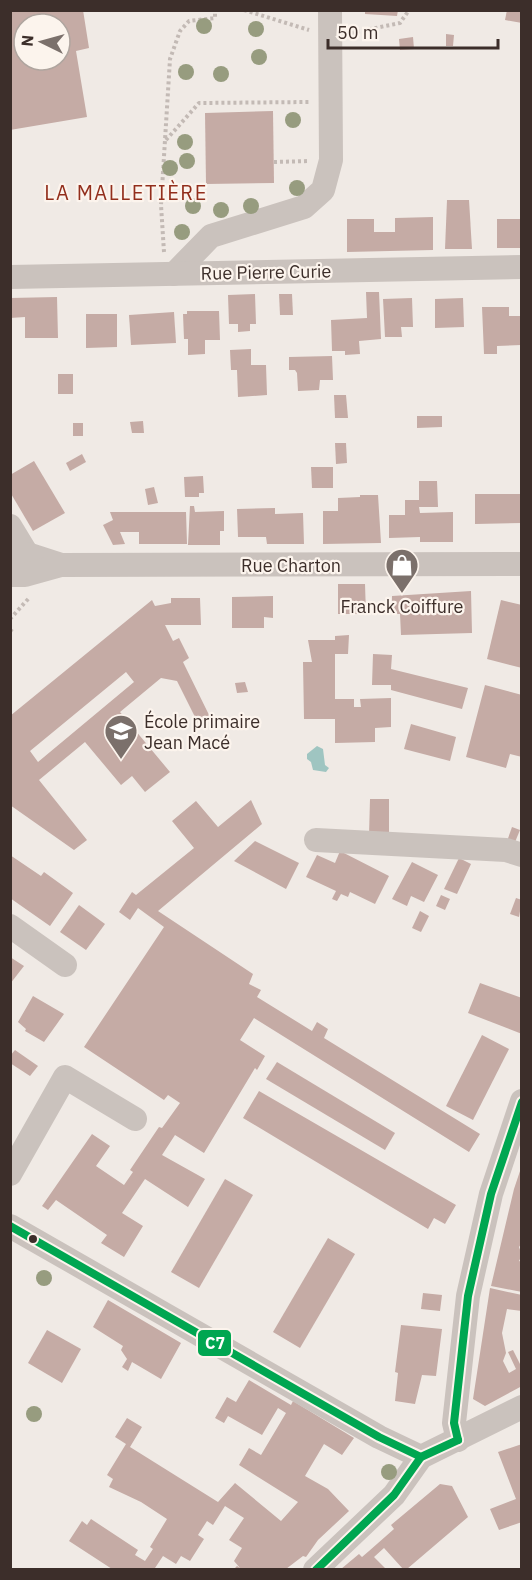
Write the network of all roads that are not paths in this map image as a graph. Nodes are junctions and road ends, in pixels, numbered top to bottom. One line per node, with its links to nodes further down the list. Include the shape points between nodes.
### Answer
1 (330, 10): 3 (street, via 331,160 323,190 304,207 211,236)
2 (522, 267): 3 (street, Rue Pierre Curie)
3 (174, 274): 4 (street, Rue Pierre Curie)
4 (10, 277)
5 (10, 526): 6 (street)
6 (19, 554): 8 (street, Rue Charton)
7 (522, 564): 8 (street, Rue Charton)
8 (61, 565): 9 (street, Rue Charton)
9 (10, 575)
10 (316, 840): 11 (street, via 506,850)
11 (522, 855)
12 (10, 926): 13 (street)
13 (65, 965)
14 (522, 1101): 19 (street, via 491,1194 468,1296 454,1423)
15 (135, 1119): 16 (street, via 65,1077)
16 (10, 1174)
17 (10, 1226): 20 (street, via 379,1437)
18 (522, 1407): 19 (street)
19 (458, 1440): 20 (street)
20 (421, 1457): 21 (street, via 394,1495)
21 (315, 1569)

